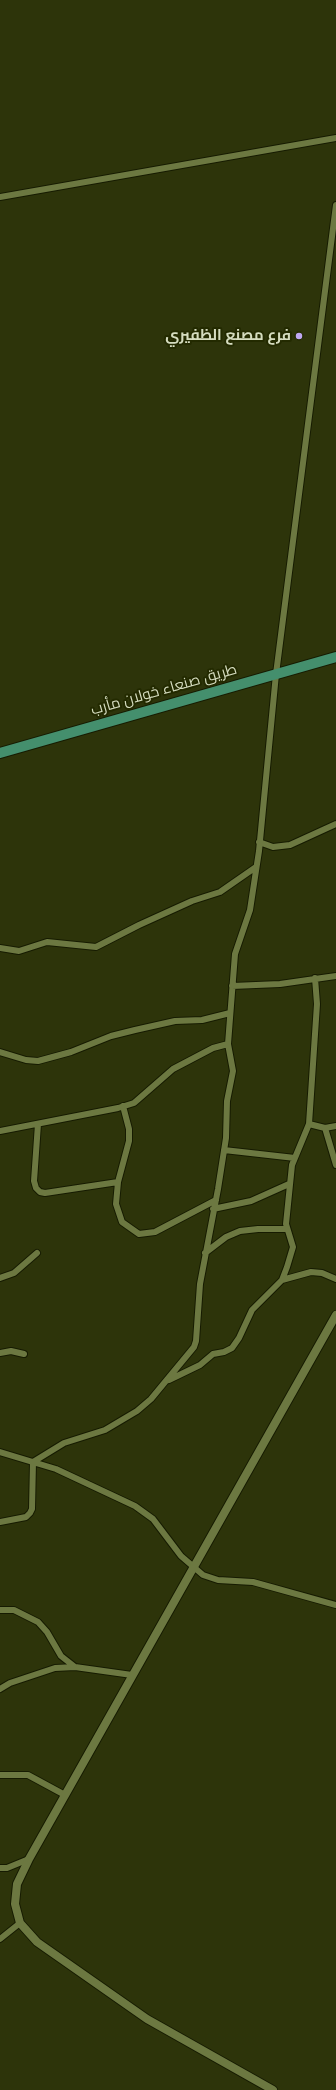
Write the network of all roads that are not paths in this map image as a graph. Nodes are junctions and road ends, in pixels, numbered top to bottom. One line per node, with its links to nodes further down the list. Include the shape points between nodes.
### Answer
1 (336, 138): 2 (street)
2 (0, 197)
3 (336, 205): 5 (street)
4 (336, 657): 5 (main road, طريق صنعاء خولان مأرب)
5 (276, 674): 6 (main road, طريق صنعاء خولان مأرب); 8 (street)
6 (0, 752)
7 (336, 824): 8 (street, via 290,845 273,847)
8 (259, 842): 9 (street)
9 (256, 867): 10 (street, via 220,892 192,901 96,947 47,942 19,951); 13 (street, via 250,910 235,954)
10 (0, 948)
11 (336, 976): 12 (street)
12 (315, 978): 13 (street, via 280,984); 19 (street, via 318,1004)
13 (232, 986): 14 (street)
14 (230, 1013): 15 (street); 16 (street, via 202,1020 175,1021 129,1032 38,1061)
15 (228, 1044): 17 (street, via 213,1048 173,1069 134,1103); 23 (street, via 233,1070 227,1101)
16 (0, 1052)
17 (123, 1106): 18 (street); 26 (street, via 128,1141)
18 (38, 1124): 22 (street); 26 (street, via 34,1181 40,1192)
19 (309, 1124): 21 (street); 24 (street)
20 (336, 1126): 21 (street)
21 (325, 1128): 25 (street)
22 (0, 1131)
23 (224, 1150): 24 (street); 28 (street)
24 (295, 1158): 27 (street)
25 (336, 1165)
26 (118, 1182): 28 (street, via 116,1204 122,1222 139,1234 155,1232)
27 (290, 1184): 29 (street, via 251,1201); 30 (street)
28 (216, 1200): 29 (street)
29 (213, 1209): 32 (street)
30 (286, 1229): 32 (street, via 240,1231 226,1237); 35 (street, via 292,1247)
31 (37, 1253): 33 (street, via 14,1273)
32 (205, 1253): 39 (street, via 196,1341)
33 (0, 1278)
34 (336, 1279): 35 (street, via 322,1273 311,1272)
35 (282, 1280): 39 (street, via 252,1310 232,1348 213,1354 200,1365)
36 (336, 1315): 43 (street)
37 (0, 1352): 38 (street)
38 (24, 1354)
39 (167, 1381): 41 (street, via 151,1399 121,1422 64,1443)
40 (2, 1454): 41 (street)
41 (33, 1462): 42 (street, via 30,1513 26,1517); 43 (street, via 82,1480 145,1512 161,1527 175,1550)
42 (0, 1522)
43 (194, 1567): 44 (street, via 203,1575 218,1580 253,1582); 47 (street)
44 (336, 1605)
45 (0, 1610): 46 (street, via 14,1610 38,1622 61,1656)
46 (76, 1667): 47 (street); 48 (street, via 55,1668)
47 (132, 1675): 50 (street)
48 (0, 1689)
49 (0, 1775): 50 (street, via 28,1775)
50 (65, 1795): 51 (street)
51 (29, 1859): 52 (street, via 7,1868); 53 (street, via 16,1884 15,1904)
52 (0, 1868)
53 (20, 1923): 54 (street); 55 (street, via 37,1942 147,2019)
54 (0, 1939)
55 (273, 2090)

